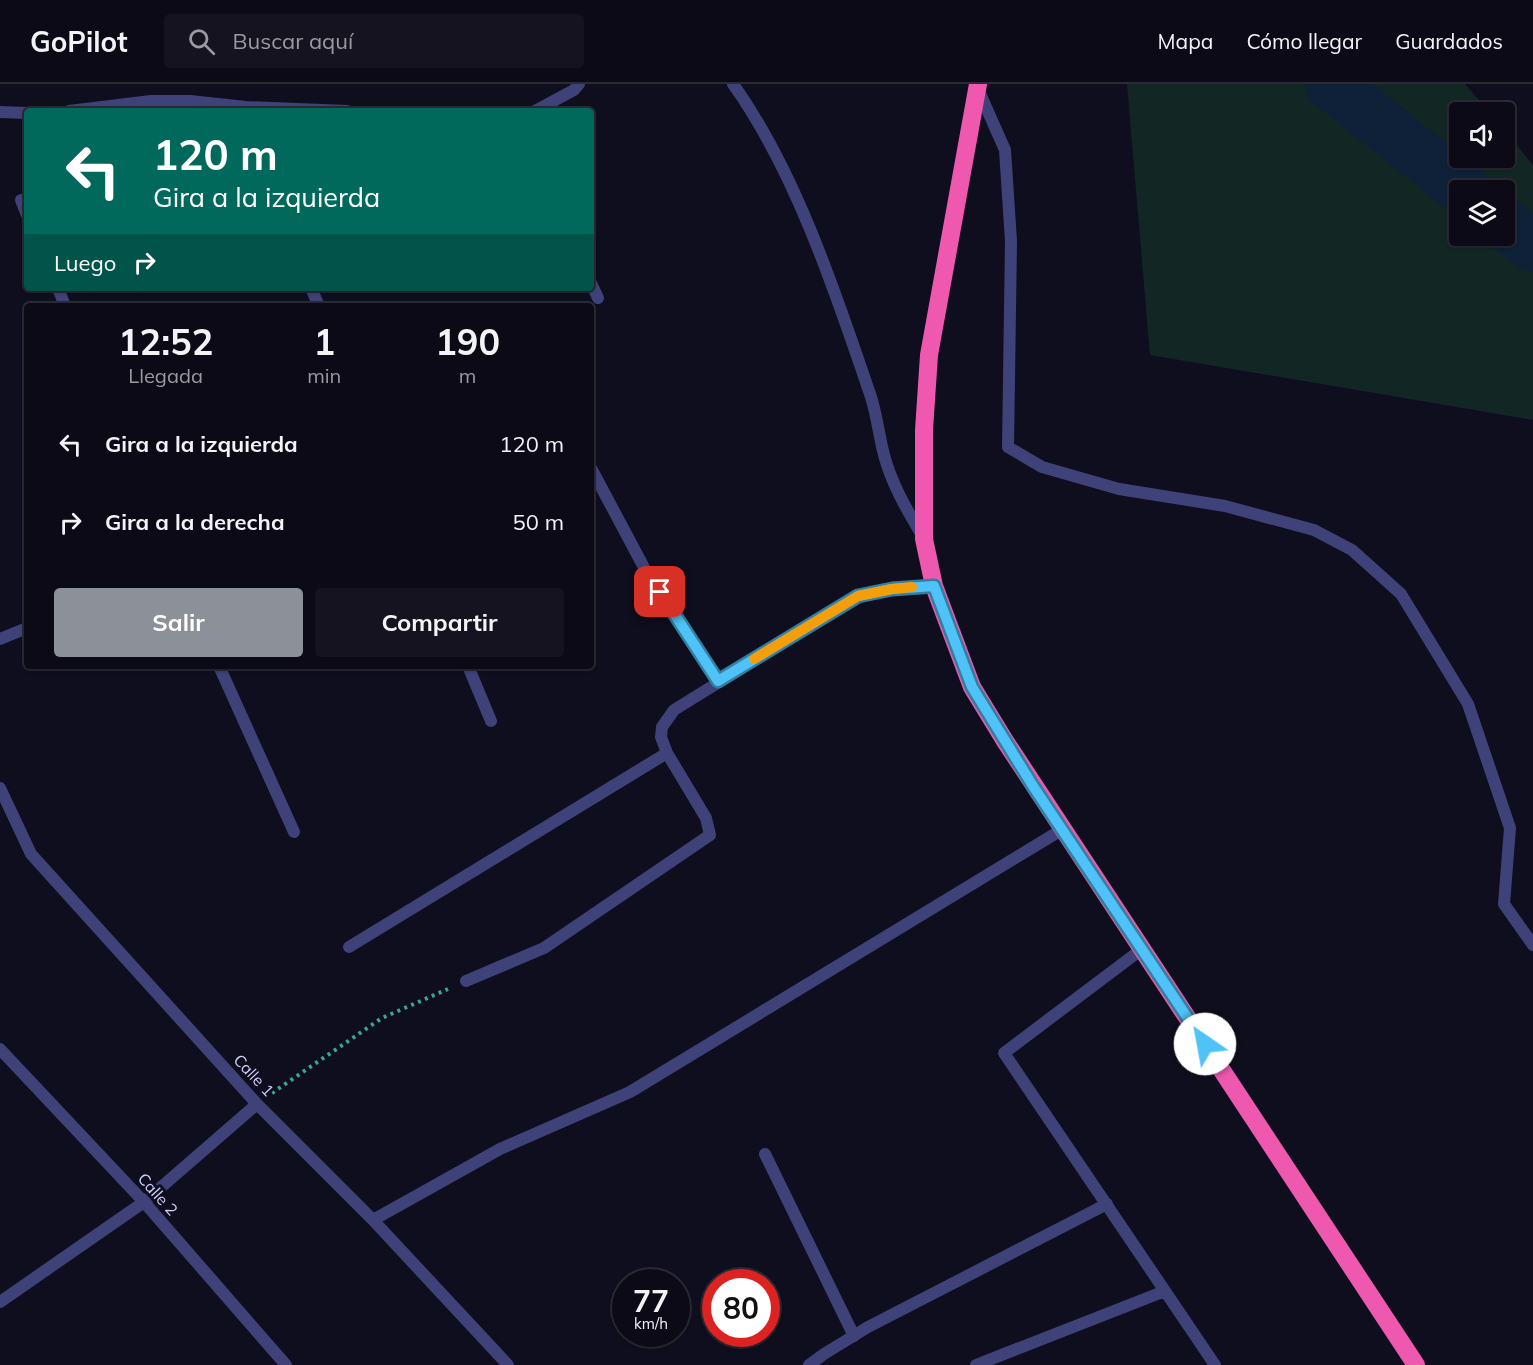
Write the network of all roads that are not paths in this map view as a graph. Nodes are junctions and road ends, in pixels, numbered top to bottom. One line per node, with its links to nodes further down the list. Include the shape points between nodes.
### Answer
1 (579, 84): 6 (street)
2 (733, 84): 14 (street, via 801,206 859,362 884,455 899,495)
3 (978, 86): 14 (highway, via 929,355); 26 (street, via 1005,150 1011,241 1008,447 1042,467 1119,489 1225,506 1314,530 1352,550 1401,594 1468,704 1510,828 1504,904)
4 (94, 108): 5 (street, via 190,100)
5 (286, 108)
6 (541, 108)
7 (0, 112): 8 (street)
8 (24, 113)
9 (21, 200): 10 (street)
10 (24, 208)
11 (594, 289): 12 (street)
12 (598, 298)
13 (594, 474): 20 (street, via 648,575)
14 (924, 539): 15 (highway)
15 (934, 586): 20 (street, via 858,596); 24 (highway, via 972,687)
16 (24, 629): 17 (street)
17 (0, 639)
18 (220, 669): 25 (street)
19 (469, 669): 21 (street)
20 (718, 681): 22 (street, via 674,710 662,727)
21 (491, 721)
22 (667, 753): 27 (street); 29 (street, via 705,818 710,835 544,948)
23 (0, 788): 31 (street, Calle 1, via 31,854)
24 (1063, 829): 28 (highway); 35 (street, via 630,1092 500,1149)
25 (294, 832)
26 (1533, 945)
27 (349, 947)
28 (1142, 949): 34 (street, via 1004,1053); 44 (highway)
29 (466, 981)
30 (0, 1049): 33 (street, Calle 2)
31 (257, 1104): 33 (street); 35 (street, Calle 1)
32 (765, 1154): 38 (street)
33 (144, 1202): 37 (street); 39 (street, Calle 2)
34 (1107, 1204): 36 (street); 38 (street)
35 (373, 1220): 40 (street, Calle 1)
36 (1165, 1291): 42 (street); 43 (street)
37 (0, 1302)
38 (854, 1336): 41 (street)
39 (286, 1365)
40 (508, 1365)
41 (809, 1365)
42 (976, 1365)
43 (1215, 1365)
44 (1416, 1365)

